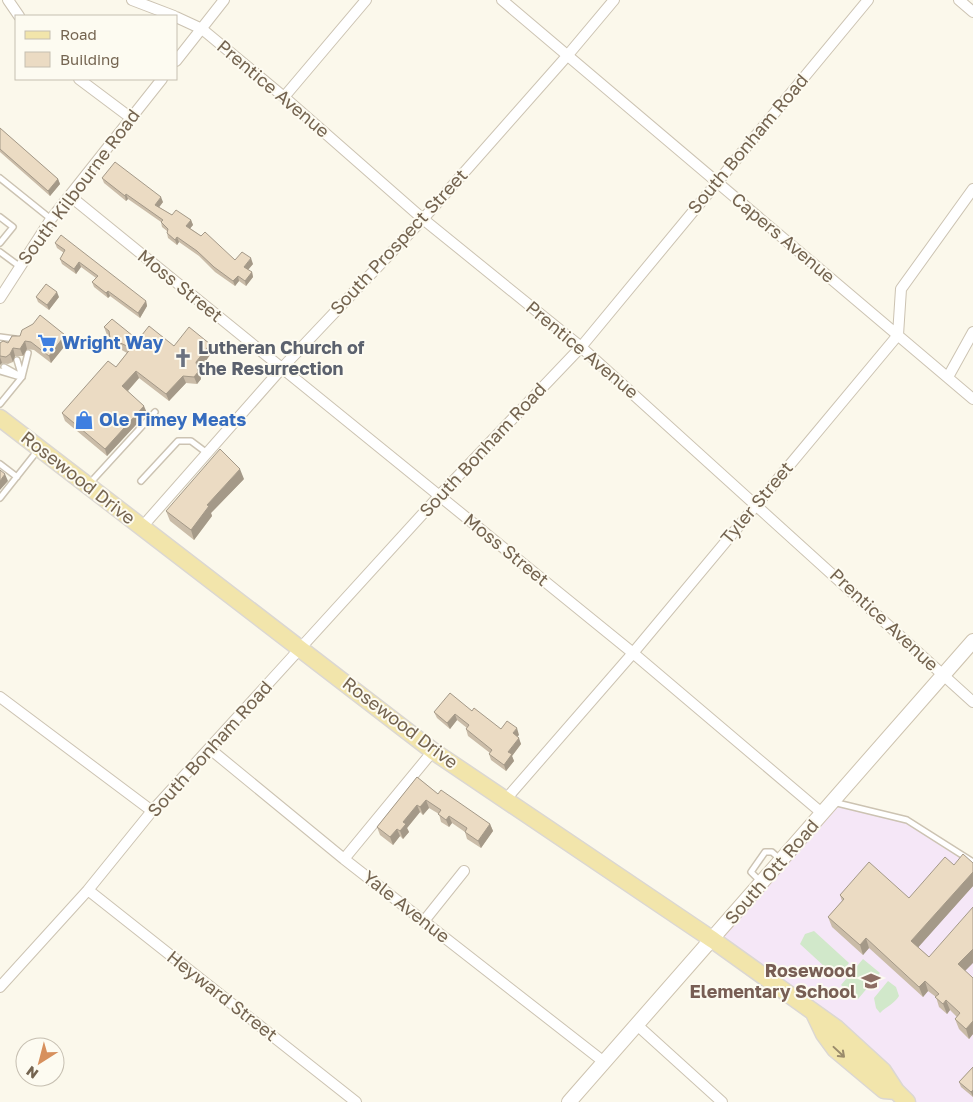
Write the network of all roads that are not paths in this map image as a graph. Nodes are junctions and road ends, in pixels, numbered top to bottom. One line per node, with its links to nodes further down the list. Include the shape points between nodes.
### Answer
1 (8, 0): 10 (street)
2 (132, 0): 11 (street, Prentice Avenue)
3 (224, 0): 13 (street)
4 (366, 0): 18 (street)
5 (502, 0): 14 (street, Capers Avenue)
6 (614, 0): 14 (street, South Prospect Street)
7 (868, 0): 21 (street, South Bonham Road)
8 (959, 0): 9 (street)
9 (973, 12)
10 (19, 15)
11 (170, 15)
12 (178, 18): 13 (street, Prentice Avenue)
13 (202, 29): 15 (street); 18 (street, Prentice Avenue)
14 (567, 56): 21 (street, Capers Avenue); 26 (street, South Prospect Street)
15 (178, 59)
16 (80, 80): 19 (street)
17 (161, 80): 19 (street, South Kilbourne Road)
18 (284, 97): 26 (street, Prentice Avenue)
19 (131, 118): 23 (street, South Kilbourne Road)
20 (0, 178): 25 (lane)
21 (716, 181): 32 (street, Capers Avenue); 36 (street, South Bonham Road)
22 (973, 189): 32 (street, via 901,289)
23 (70, 196): 25 (street, South Kilbourne Road); 40 (street, Moss Street)
24 (0, 217): 27 (lane, via 13,227)
25 (51, 219): 29 (street, South Kilbourne Road)
26 (423, 219): 36 (street, Prentice Avenue); 40 (street, South Prospect Street)
27 (0, 243)
28 (0, 252): 29 (lane)
29 (19, 266): 30 (street, South Kilbourne Road)
30 (0, 298)
31 (973, 332): 43 (street)
32 (898, 335): 43 (street, Capers Avenue); 56 (street, Tyler Street)
33 (0, 338): 34 (lane); 35 (lane)
34 (21, 340)
35 (9, 346)
36 (581, 347): 54 (street, South Bonham Road); 56 (street, Prentice Avenue)
37 (28, 353): 42 (lane)
38 (17, 360): 42 (lane)
39 (4, 366): 42 (lane)
40 (282, 368): 49 (street, South Prospect Street); 54 (street, Moss Street)
41 (0, 372): 42 (lane)
42 (22, 377): 45 (lane)
43 (948, 377): 44 (street, Capers Avenue)
44 (973, 399)
45 (0, 404)
46 (155, 412): 53 (lane)
47 (0, 418): 48 (main road, Rosewood Drive)
48 (40, 448): 51 (lane); 53 (main road, Rosewood Drive)
49 (207, 454): 52 (lane, via 191,441 178,441); 57 (street, South Prospect Street)
50 (0, 464): 51 (lane)
51 (17, 477): 55 (lane)
52 (141, 481)
53 (88, 485): 57 (main road, Rosewood Drive)
54 (440, 496): 59 (street, South Bonham Road); 60 (street, Moss Street)
55 (0, 498)
56 (757, 504): 60 (street, Tyler Street); 61 (street, Prentice Avenue)
57 (142, 527): 59 (main road, Rosewood Drive)
58 (973, 641): 61 (street, South Ott Road)
59 (301, 648): 64 (street, South Bonham Road); 65 (main road, Rosewood Drive)
60 (633, 653): 66 (street, Tyler Street); 69 (street, Moss Street)
61 (944, 676): 63 (street, Prentice Avenue); 67 (street, South Ott Road)
62 (0, 696): 68 (street)
63 (973, 702)
64 (210, 749): 68 (street, South Bonham Road); 70 (street, Yale Avenue)
65 (433, 750): 66 (main road, Rosewood Drive); 70 (street)
66 (506, 799): 75 (main road, Rosewood Drive)
67 (833, 802): 69 (street, South Ott Road); 71 (lane, via 906,820)
68 (152, 811): 73 (street, South Bonham Road)
69 (823, 814): 75 (street, South Ott Road)
70 (344, 859): 74 (street, Yale Avenue)
71 (973, 862)
72 (464, 871): 74 (street)
73 (88, 890): 76 (street, South Bonham Road); 80 (street, Heyward Street)
74 (424, 922): 78 (street, Yale Avenue)
75 (713, 940): 77 (street, South Ott Road); 79 (main road, Rosewood Drive, via 813,1012 835,1049)
76 (0, 987)
77 (637, 1025): 78 (street, South Ott Road); 82 (street)
78 (604, 1062): 81 (street, South Ott Road)
79 (897, 1098)
80 (356, 1102)
81 (569, 1102)
82 (722, 1102)

